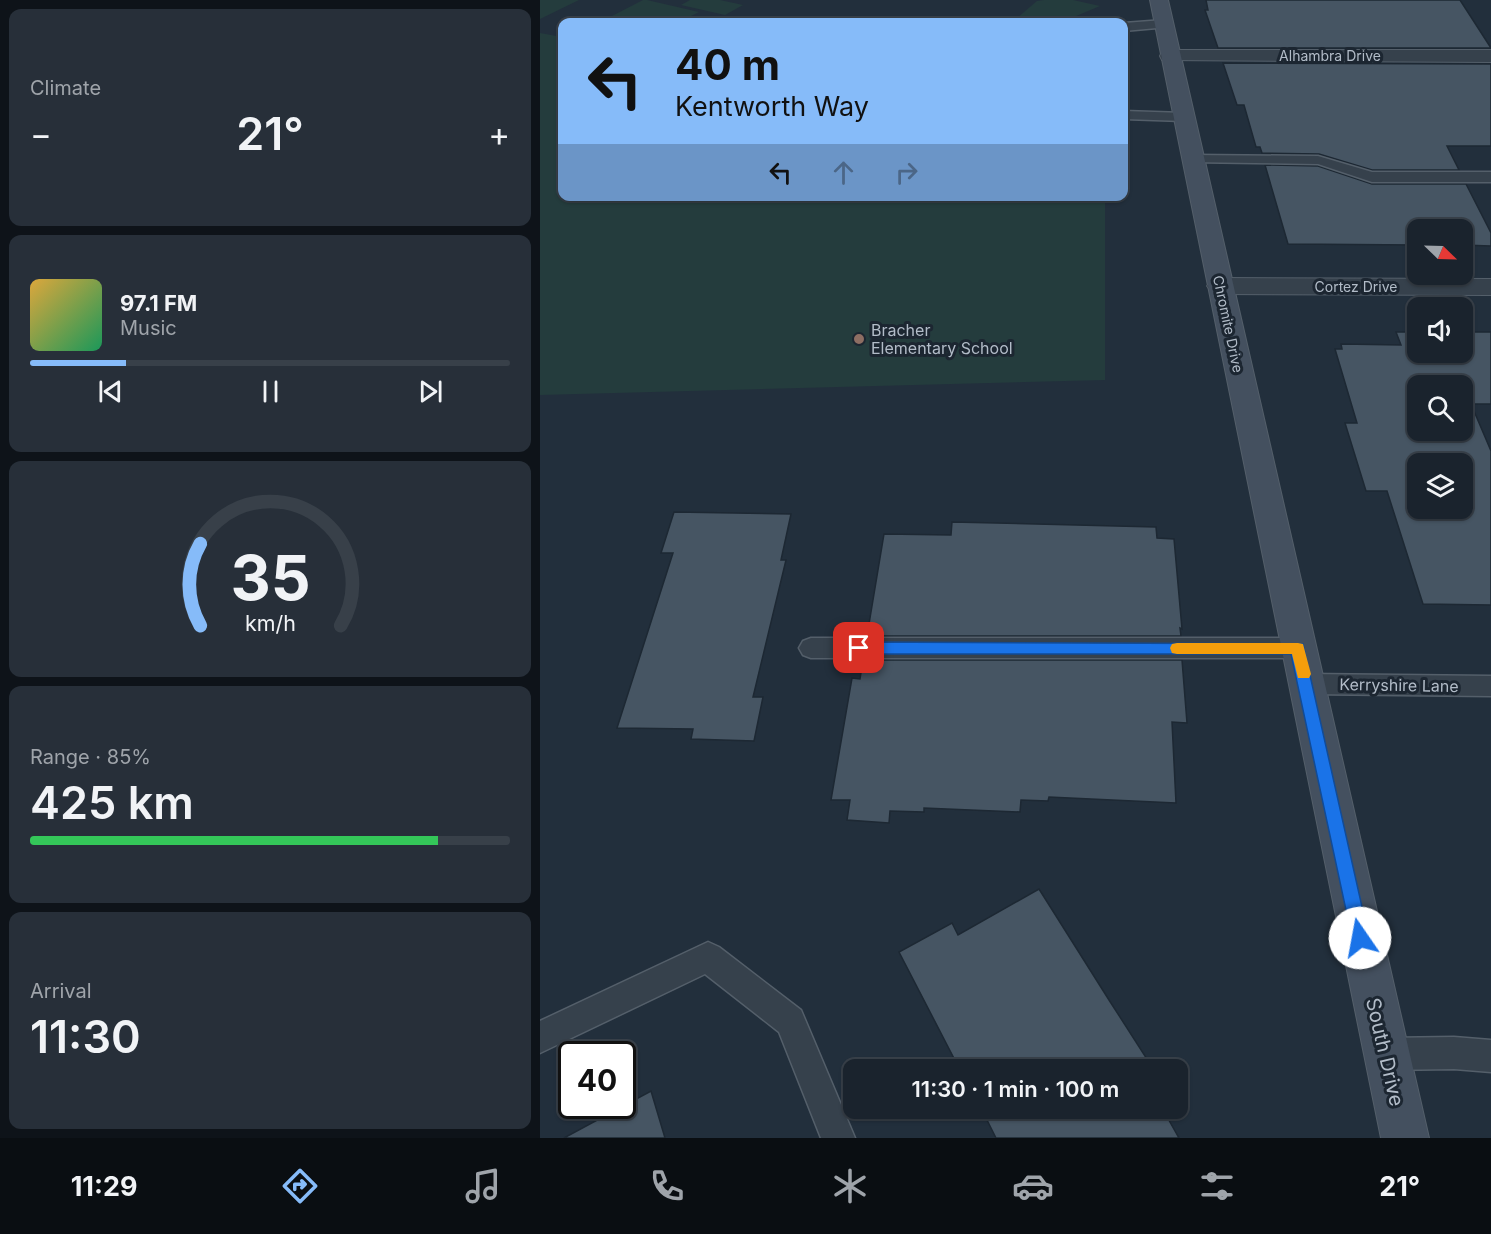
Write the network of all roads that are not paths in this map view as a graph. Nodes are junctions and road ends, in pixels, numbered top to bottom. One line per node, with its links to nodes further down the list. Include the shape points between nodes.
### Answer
1 (1161, 12): 2 (lane); 3 (street, Chromite Drive)
2 (1128, 25)
3 (1169, 56): 4 (street, Alhambra Drive); 6 (street, Chromite Drive)
4 (1491, 56)
5 (1128, 115): 6 (lane)
6 (1184, 117): 7 (street, Chromite Drive)
7 (1193, 159): 8 (lane, via 1318,160 1372,177); 9 (street, Chromite Drive)
8 (1491, 177)
9 (1220, 286): 10 (street, Cortez Drive); 12 (street, Chromite Drive)
10 (1491, 287)
11 (811, 648): 12 (lane, Kerryshire Lane)
12 (1302, 666): 13 (lane, Kerryshire Lane); 15 (street, South Drive)
13 (1491, 687)
14 (540, 1037): 17 (lane, via 708,957 790,1021)
15 (1385, 1054): 16 (lane); 18 (street, South Drive)
16 (1491, 1056)
17 (838, 1138)
18 (1405, 1138)

